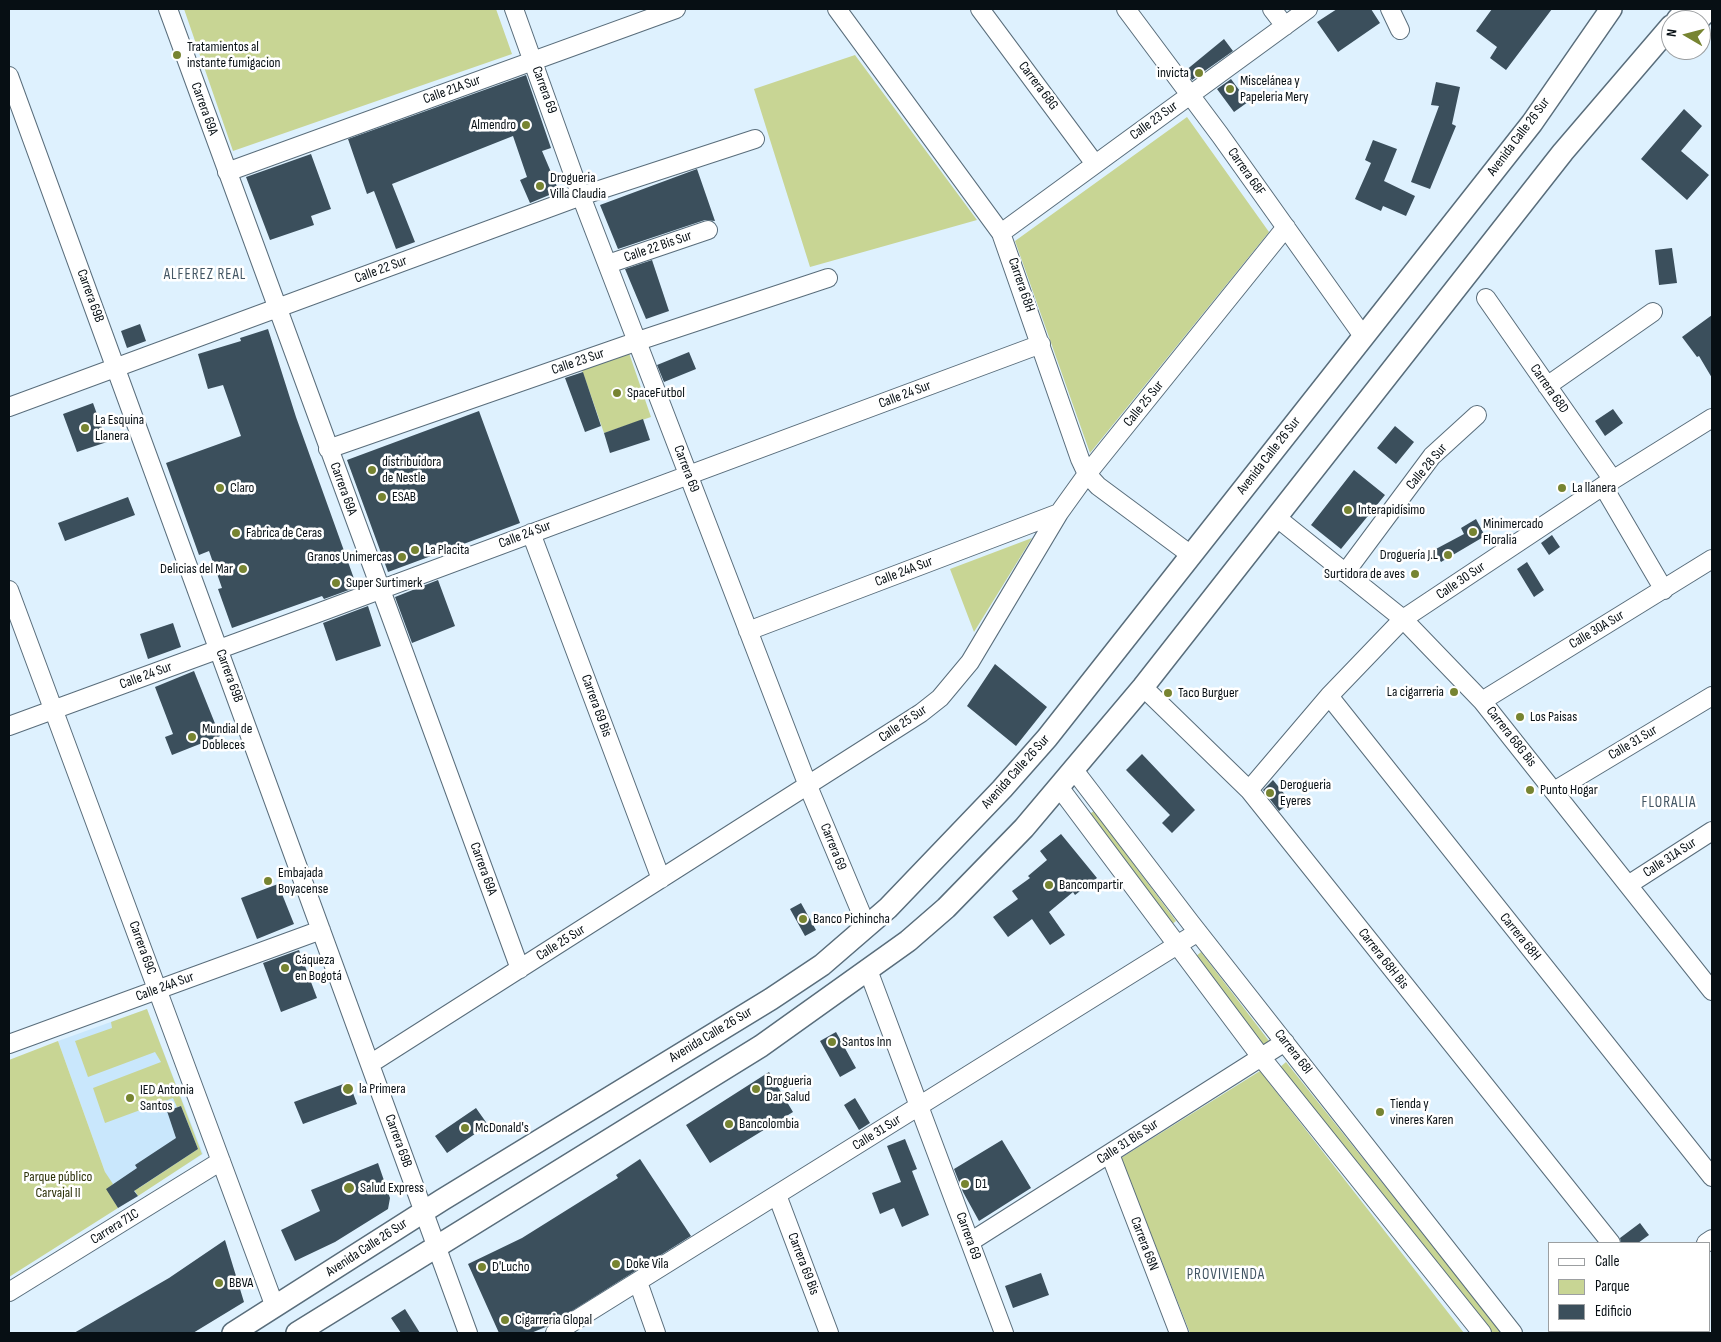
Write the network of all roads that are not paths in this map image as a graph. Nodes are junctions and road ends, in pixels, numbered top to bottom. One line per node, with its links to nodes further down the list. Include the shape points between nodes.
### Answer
1 (168, 9): 20 (street, Carrera 69A)
2 (514, 9): 15 (street, Carrera 69)
3 (676, 9): 15 (street, Calle 21A Sur)
4 (837, 9): 24 (street, Carrera 68H)
5 (980, 9): 19 (street, Carrera 68G)
6 (1126, 9): 17 (street, Carrera 68F)
7 (1272, 9): 11 (street)
8 (1308, 9): 11 (street, Calle 23 Sur)
9 (1390, 9): 12 (street)
10 (1611, 9): 31 (main road, Avenida Calle 26 Sur, via 1532,123)
11 (1285, 26): 17 (street, Calle 23 Sur)
12 (1400, 30)
13 (1661, 38): 26 (main road, via 1563,152)
14 (1661, 60): 26 (main road, via 1564,172)
15 (533, 61): 20 (street, Calle 21A Sur); 21 (street, Carrera 69)
16 (9, 80): 34 (street, Carrera 69B)
17 (1190, 95): 19 (street, Calle 23 Sur); 22 (street, Carrera 68F)
18 (755, 139): 21 (street, Calle 22 Sur)
19 (1095, 164): 24 (street, Calle 23 Sur)
20 (227, 172): 29 (street, Carrera 69A)
21 (581, 196): 25 (street, Carrera 69); 29 (street, Calle 22 Sur)
22 (1286, 228): 31 (street, Carrera 68F); 40 (street, Calle 25 Sur)
23 (708, 230): 25 (street, Calle 22 Bis Sur)
24 (1001, 233): 33 (street, Carrera 68H)
25 (608, 264): 32 (street, Carrera 69)
26 (1474, 267): 44 (main road)
27 (828, 278): 32 (street, Calle 23 Sur)
28 (1486, 298): 35 (street, Carrera 68D)
29 (276, 308): 34 (street, Calle 22 Sur); 39 (street, Carrera 69A)
30 (1653, 312): 35 (street)
31 (1364, 336): 46 (main road, Avenida Calle 26 Sur)
32 (638, 341): 39 (street, Calle 23 Sur); 41 (street, Carrera 69)
33 (1041, 344): 40 (street, Carrera 68H); 41 (street, Calle 24 Sur)
34 (116, 368): 36 (street, Calle 22 Sur); 54 (street, Carrera 69B)
35 (1547, 386): 42 (street, Carrera 68D)
36 (9, 407)
37 (1478, 415): 48 (street, Calle 28 Sur, via 1432,456)
38 (1712, 418): 42 (street, Calle 30 Sur)
39 (328, 449): 51 (street, Carrera 69A)
40 (1087, 474): 43 (street, Calle 25 Sur); 46 (street, Carrera 68H, via 1098,486)
41 (689, 476): 45 (street, Calle 24 Sur); 53 (street, Carrera 69)
42 (1608, 483): 50 (street, Carrera 68D); 52 (street, Calle 30 Sur)
43 (1059, 513): 53 (street, Calle 24A Sur); 62 (street, Calle 25 Sur, via 958,679 921,713)
44 (1276, 517): 48 (street, Carrera 68G Bis); 55 (main road)
45 (531, 532): 51 (street, Calle 24 Sur); 67 (street, Carrera 69 Bis)
46 (1191, 555): 69 (main road, Avenida Calle 26 Sur, via 1047,738)
47 (1712, 560): 50 (street, Calle 30A Sur)
48 (1345, 573): 52 (street, Carrera 68G Bis)
49 (9, 590): 59 (street, Carrera 69C)
50 (1664, 590): 58 (street, Calle 30A Sur)
51 (379, 591): 54 (street, Calle 24 Sur); 73 (street, Carrera 69A)
52 (1403, 619): 56 (street, Calle 30 Sur); 58 (street, Carrera 68G Bis)
53 (748, 631): 62 (street, Carrera 69)
54 (219, 650): 59 (street, Calle 24 Sur); 70 (street, Carrera 69B)
55 (1143, 687): 61 (main road); 64 (street, Carrera 68H Bis)
56 (1329, 696): 64 (street, Calle 30 Sur); 85 (street, Carrera 68H)
57 (1712, 696): 65 (street, Calle 31 Sur)
58 (1482, 701): 65 (street, Carrera 68G Bis)
59 (53, 710): 60 (street, Calle 24 Sur); 76 (street, Carrera 69C)
60 (9, 726)
61 (1074, 770): 63 (main road); 71 (street, Carrera 68I)
62 (808, 786): 67 (street, Calle 25 Sur); 69 (street, Carrera 69)
63 (1059, 787): 72 (street, Carrera 68I); 75 (main road, via 946,908)
64 (1249, 790): 89 (street, Carrera 68H Bis)
65 (1554, 791): 68 (street, Carrera 68G Bis)
66 (1712, 830): 68 (street, Calle 31A Sur)
67 (660, 880): 73 (street, Calle 25 Sur)
68 (1628, 885): 74 (street, Carrera 68G Bis)
69 (867, 927): 87 (main road, Avenida Calle 26 Sur, via 822,965 771,999)
70 (321, 930): 76 (street, Calle 24A Sur); 81 (street, Carrera 69B)
71 (1198, 932): 72 (street, Calle 31 Sur); 78 (street, Carrera 68I)
72 (1176, 946): 80 (street, Carrera 68I); 82 (street, Calle 31 Sur)
73 (520, 969): 81 (street, Calle 25 Sur)
74 (1705, 969): 77 (street, Carrera 68G Bis)
75 (868, 970): 82 (street, Carrera 69); 90 (main road, via 761,1046)
76 (157, 990): 79 (street, Calle 24A Sur); 84 (street, Carrera 69C)
77 (1712, 991)
78 (1285, 1042): 80 (street, Calle 31 Bis Sur); 103 (street, Carrera 68I)
79 (9, 1044)
80 (1261, 1057): 83 (street, Calle 31 Bis Sur); 102 (street, Carrera 68I)
81 (370, 1064): 87 (street, Carrera 69B)
82 (920, 1106): 86 (street, Calle 31 Sur); 88 (street, Carrera 69)
83 (1110, 1154): 88 (street, Calle 31 Bis Sur); 101 (street, Carrera 68N)
84 (221, 1161): 92 (street, Carrera 71C); 93 (street, Carrera 69C)
85 (1712, 1177)
86 (777, 1195): 91 (street, Calle 31 Sur); 99 (street, Carrera 69 Bis)
87 (423, 1212): 90 (street, Carrera 69B); 93 (main road, Avenida Calle 26 Sur)
88 (970, 1242): 100 (street, Carrera 69)
89 (1610, 1242)
90 (436, 1248): 95 (main road); 96 (street, Carrera 69B)
91 (638, 1282): 97 (street, Calle 31 Sur); 98 (street)
92 (9, 1292)
93 (275, 1307): 94 (main road, Avenida Calle 26 Sur)
94 (233, 1333)
95 (297, 1333)
96 (468, 1333)
97 (555, 1333)
98 (656, 1333)
99 (830, 1333)
100 (1004, 1333)
101 (1179, 1333)
102 (1482, 1333)
103 (1513, 1333)

